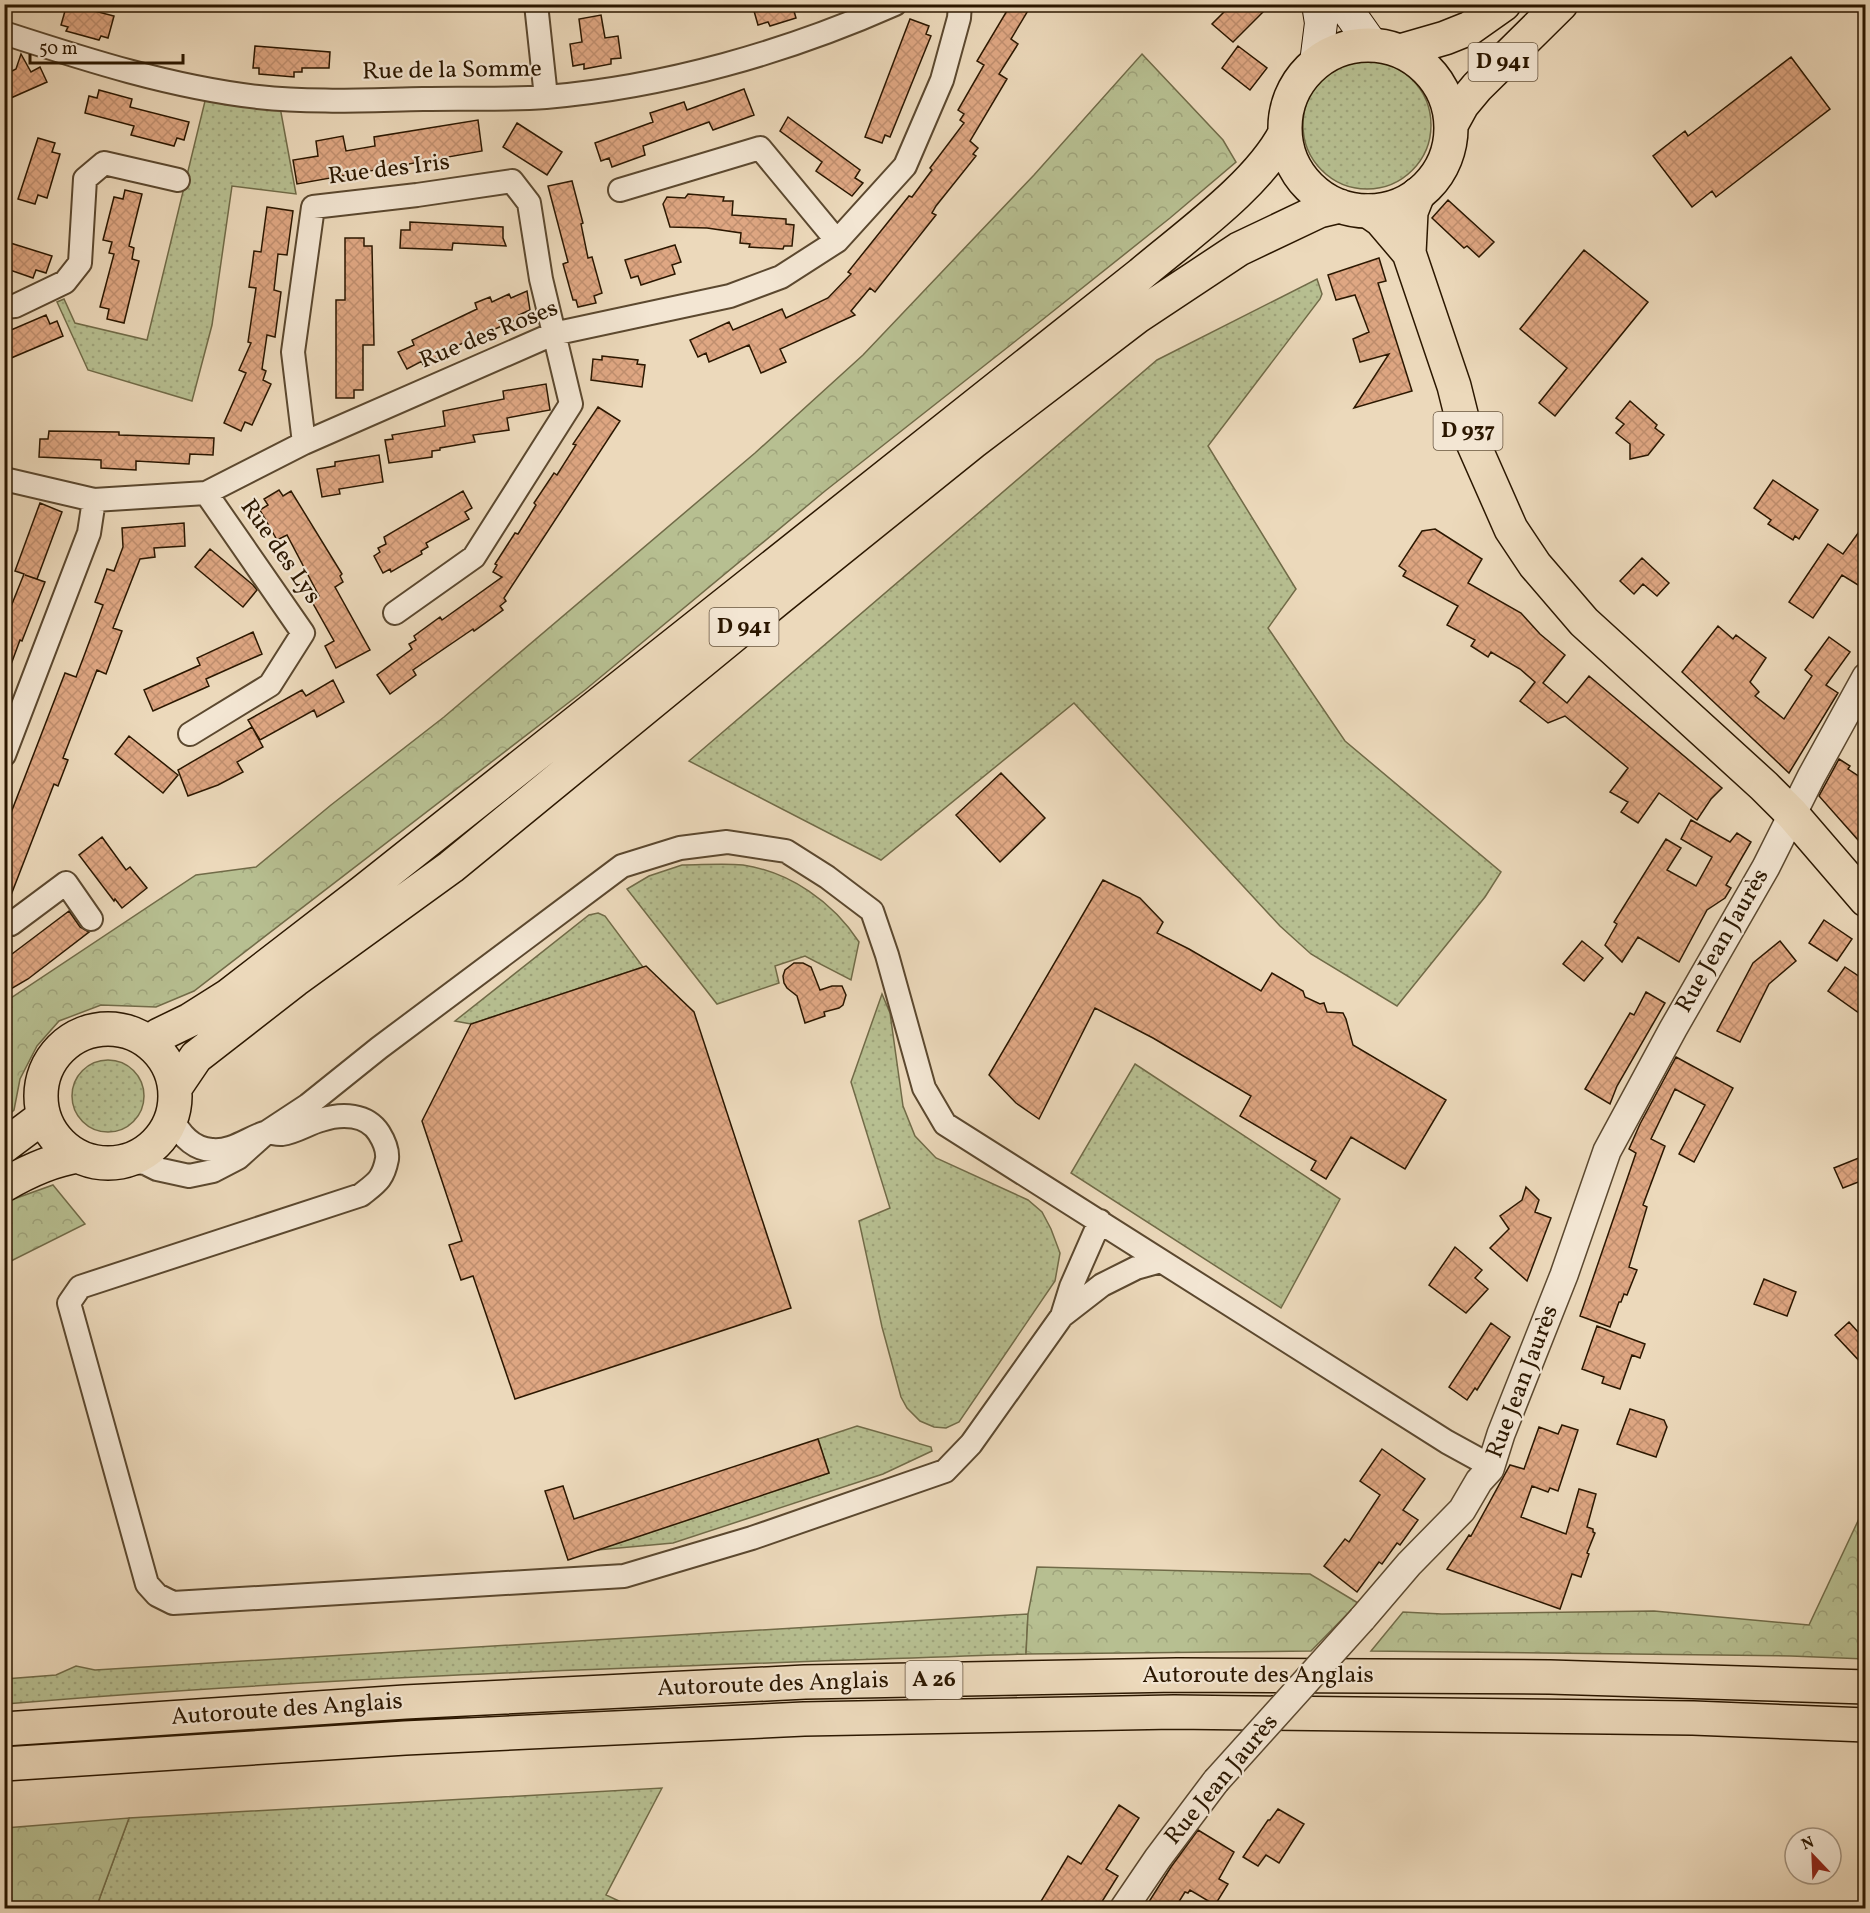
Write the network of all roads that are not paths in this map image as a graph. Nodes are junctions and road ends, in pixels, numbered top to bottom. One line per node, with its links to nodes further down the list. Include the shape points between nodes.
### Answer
1 (536, 4): 11 (street)
2 (895, 4): 11 (street, Rue de la Somme, via 792,44 716,67 634,85)
3 (960, 4): 18 (street, Rue des Roses, via 942,80 905,166)
4 (1318, 4): 10 (main road, via 1321,23)
5 (1343, 4): 9 (main road)
6 (1504, 4): 9 (main road, D 941, via 1470,28 1445,38)
7 (1561, 4): 12 (main road, D 941, via 1477,87)
8 (4, 33): 11 (street, Rue de la Somme, via 180,84 258,97 339,101)
9 (1386, 48): 10 (main road, via 1356,46); 12 (main road, via 1412,58 1432,75 1446,98)
10 (1316, 63): 13 (main road, via 1290,97)
11 (546, 97)
12 (1451, 125): 16 (main road, via 1446,156 1435,176)
13 (1285, 133): 17 (main road, via 1293,164 1312,190 1325,199); 35 (main road, D 941, via 1264,166 1141,274 364,891 228,996)
14 (178, 180): 20 (street, via 104,162 85,179 80,263 65,282 15,306)
15 (620, 190): 18 (street, via 760,148)
16 (1418, 194): 17 (main road, via 1394,206); 19 (main road, D 937, via 1411,212)
17 (1354, 208): 19 (main road, D 937, via 1382,220); 36 (main road, D 941, via 1319,211 1239,249 1138,316 974,441 451,867 196,1057)
18 (837, 241): 21 (street, Rue des Roses, via 781,277 730,296)
19 (1409, 253): 31 (main road, D 937, via 1462,418 1511,529 1535,565 1584,622)
20 (4, 307)
21 (553, 334): 22 (street, Rue des Roses); 22 (street, Rue des Iris, via 529,203 512,181 313,207 293,352); 26 (street, via 571,404 474,557)
22 (304, 443): 24 (street, Rue des Roses)
23 (4, 479): 25 (street, Rue des Roses)
24 (206, 493): 25 (street, Rue des Roses); 29 (street, Rue des Lys, via 303,633 270,685)
25 (94, 500): 28 (street, via 89,533)
26 (395, 613)
27 (1866, 677): 31 (street, Rue Jean Jaurès)
28 (9, 728): 30 (street)
29 (190, 735)
30 (4, 755)
31 (1792, 814): 32 (main road, D 937); 46 (street, Rue Jean Jaurès, via 1607,1151)
32 (1866, 900)
33 (91, 919): 34 (street, via 66,883 12,924)
34 (4, 921)
35 (149, 1042): 36 (main road, via 170,1071); 37 (main road, via 110,1028 88,1031 69,1040 54,1055 44,1074 40,1095)
36 (173, 1102): 38 (street, via 178,1131 195,1146 213,1151); 41 (main road, via 161,1137)
37 (44, 1116): 39 (main road); 40 (main road, via 51,1132)
38 (267, 1132): 41 (street, via 238,1158 213,1171 189,1176); 43 (street, via 622,866 680,848 727,842 786,851 872,911 924,1088 945,1124); 45 (street, via 282,1134 324,1119 356,1116 373,1124 382,1138 388,1153 384,1172 361,1195 80,1287 69,1302 147,1584 173,1603 624,1576 752,1538 945,1471 971,1444)
39 (4, 1146)
40 (78, 1156): 41 (main road, via 109,1163); 42 (main road, via 56,1160)
41 (125, 1161)
42 (4, 1185)
43 (1100, 1221): 44 (street); 45 (street)
44 (1161, 1261): 45 (street, via 1102,1285); 46 (street)
45 (1062, 1316)
46 (1490, 1469): 51 (street, Rue Jean Jaurès, bridge, via 1462,1510 1216,1781)
47 (1866, 1687): 49 (main road, Autoroute des Anglais / A 26, via 1550,1677 1201,1675 817,1682 405,1702)
48 (1866, 1725): 50 (main road, Autoroute des Anglais / A 26, via 1681,1718 1186,1712 804,1719 405,1738)
49 (4, 1729)
50 (4, 1764)
51 (1124, 1908)

